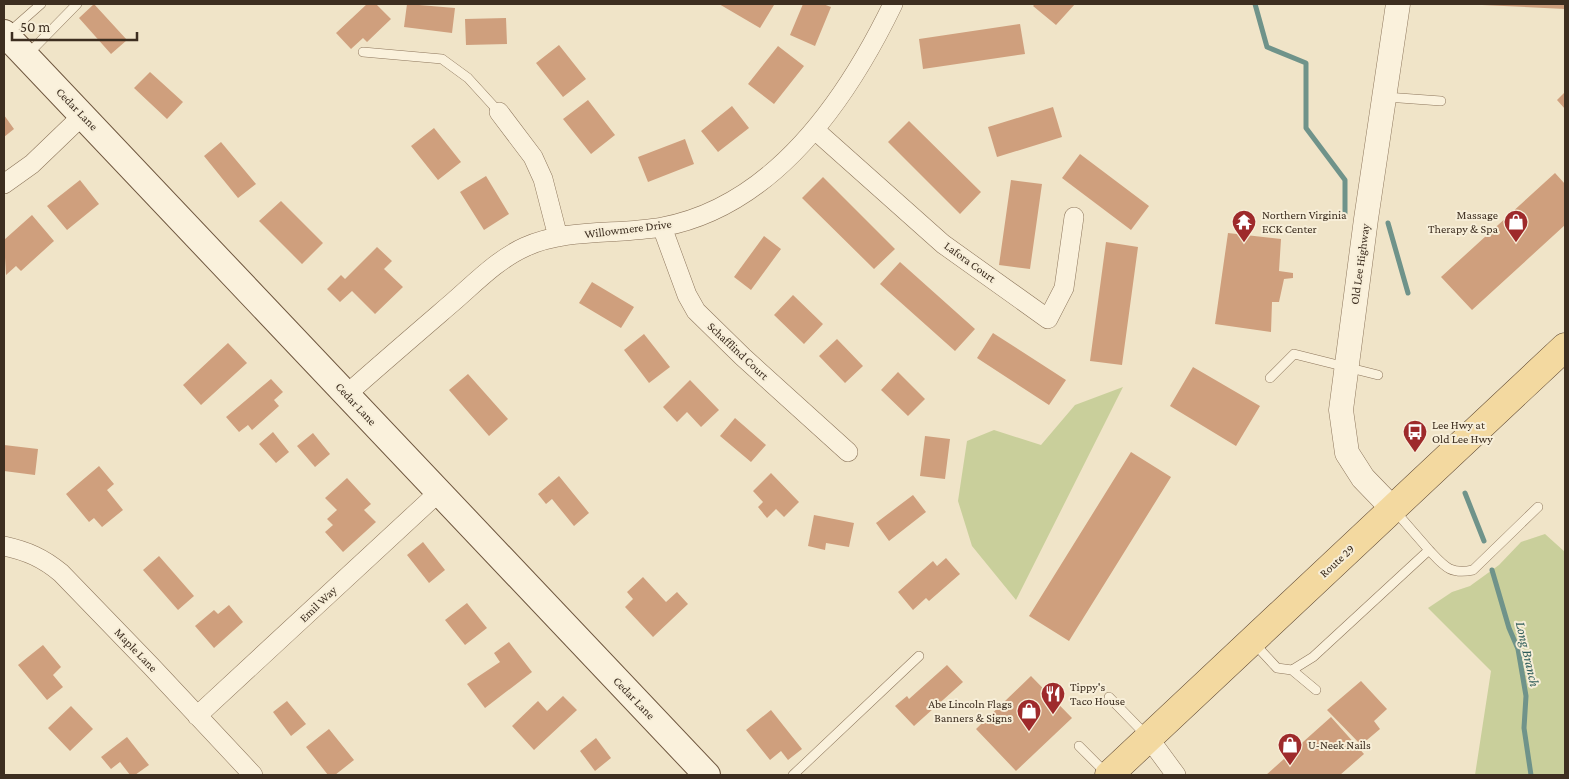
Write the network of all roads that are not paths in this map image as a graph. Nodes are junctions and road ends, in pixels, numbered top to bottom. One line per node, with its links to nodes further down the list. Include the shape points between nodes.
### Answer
1 (41, 4): 5 (lane)
2 (77, 4): 7 (lane)
3 (893, 4): 12 (street, Willowmere Drive, via 851,80)
4 (1398, 4): 8 (street, Old Lee Highway)
5 (5, 34): 7 (main road, Cedar Lane)
6 (363, 52): 10 (lane, via 442,59 468,78)
7 (26, 56): 11 (main road, Cedar Lane)
8 (1384, 96): 9 (lane); 18 (street, Old Lee Highway)
9 (1441, 100)
10 (499, 112): 16 (street, via 533,157 543,179)
11 (83, 115): 13 (street, via 32,164); 21 (main road, Cedar Lane)
12 (816, 130): 14 (street, Lafora Court, via 943,244 1048,319 1064,288); 15 (street, Willowmere Drive, via 762,180 738,197 709,212)
13 (4, 184)
14 (1074, 217)
15 (662, 227): 16 (street, Willowmere Drive); 22 (street, Schafflind Court, via 696,311)
16 (558, 237): 21 (street, Willowmere Drive, via 536,242 506,258)
17 (1565, 347): 25 (main road, Route 29)
18 (1346, 367): 19 (lane); 20 (lane, via 1294,354); 25 (street, Old Lee Highway, via 1341,410 1347,453 1363,478)
19 (1378, 375)
20 (1270, 378)
21 (347, 394): 23 (main road, Cedar Lane)
22 (848, 452)
23 (439, 492): 33 (street, Emil Way); 37 (main road, Cedar Lane)
24 (1538, 507): 27 (lane, via 1474,570 1460,572 1447,568)
25 (1393, 509): 27 (lane); 28 (main road, Route 29)
26 (4, 546): 33 (street, Maple Lane, via 36,556 61,573)
27 (1429, 550): 30 (lane, via 1313,656)
28 (1252, 640): 30 (lane, via 1277,668); 34 (main road, Route 29)
29 (918, 656): 38 (lane)
30 (1292, 670): 31 (lane)
31 (1316, 690)
32 (1109, 696): 34 (lane)
33 (197, 716): 36 (street, Maple Lane)
34 (1148, 737): 39 (main road, Route 29); 40 (street)
35 (1079, 746): 39 (lane)
36 (253, 775)
37 (707, 775)
38 (793, 775)
39 (1108, 775)
40 (1176, 775)

